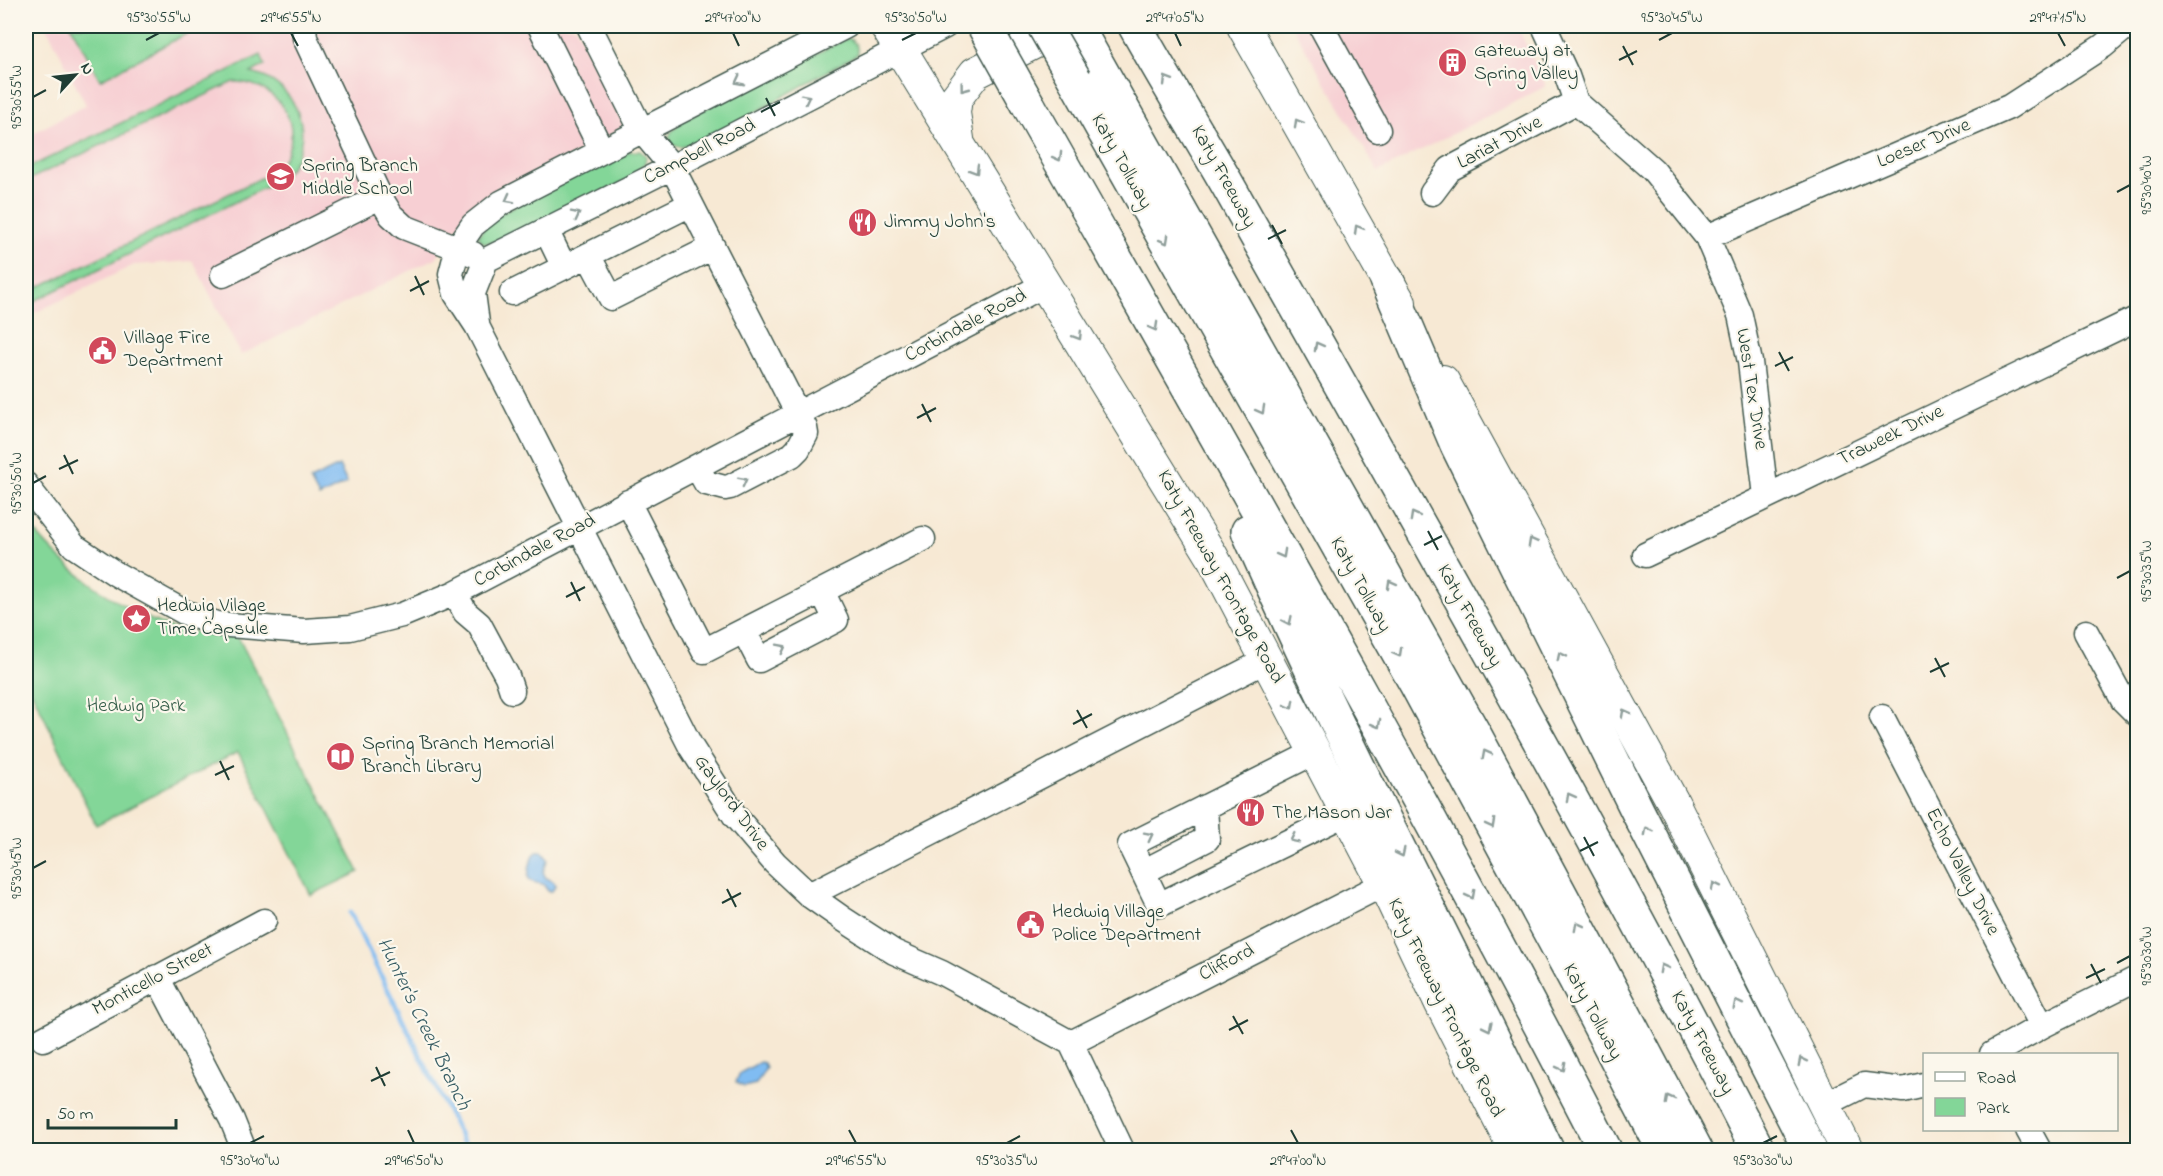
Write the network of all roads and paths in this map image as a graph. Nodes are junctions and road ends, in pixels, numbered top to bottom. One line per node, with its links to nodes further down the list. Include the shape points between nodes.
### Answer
1 (304, 26): 24 (street, via 305,38)
2 (540, 26): 21 (street)
3 (589, 26): 19 (street)
4 (846, 26): 19 (street, one-way to 19)
5 (945, 26): 15 (street, Campbell Road)
6 (984, 26): 39 (highway, one-way to 39, bridge)
7 (1044, 26): 16 (highway, Katy Tollway, bridge)
8 (1067, 26): 20 (main road, one-way to 20, via 975,73 956,98)
9 (1076, 26): 16 (highway, Katy Tollway)
10 (1242, 26): 34 (main road, one-way to 10)
11 (1544, 26): 17 (street, West Tex Drive)
12 (2127, 26): 27 (street, Loeser Drive, via 2009,107)
13 (1324, 27): 18 (street)
14 (1139, 33): 77 (highway, Katy Freeway, one-way to 14, via 1579,813)
15 (893, 37): 20 (main road, Katy Freeway Frontage Road); 22 (street, Campbell Road, one-way to 15)
16 (1086, 72): 75 (highway, Katy Tollway, one-way to 75); 76 (highway, Katy Tollway, one-way to 16, via 1470,726)
17 (1576, 102): 23 (street, Lariat Drive, via 1450,170); 27 (street, West Tex Drive, via 1653,170)
18 (1378, 130)
19 (642, 131): 21 (street); 22 (street)
20 (958, 143): 35 (main road, Katy Freeway Frontage Road, one-way to 35)
21 (602, 151): 28 (street, one-way to 28, via 501,203 473,225)
22 (672, 167): 25 (street); 26 (street, Campbell Road, one-way to 22)
23 (1432, 194)
24 (380, 197): 28 (street, via 390,215 404,227); 33 (street)
25 (691, 204): 29 (street); 30 (street)
26 (546, 230): 31 (street, Campbell Road); 32 (street)
27 (1707, 237): 43 (street, West Tex Drive, via 1740,315 1750,362)
28 (458, 247): 31 (street); 38 (street, Gaylord Drive, via 451,274 456,294)
29 (713, 247): 30 (street, via 611,298); 40 (street)
30 (588, 255): 32 (street)
31 (486, 260): 38 (street, Gaylord Drive, via 473,293)
32 (564, 267): 36 (street)
33 (224, 275)
34 (1387, 280): 68 (main road, one-way to 34, via 1674,804); 78 (highway, one-way to 34, via 1456,445)
35 (1046, 284): 40 (street, Corbindale Road); 52 (main road, Katy Freeway Frontage Road, one-way to 52, via 1196,528)
36 (512, 293)
37 (2138, 318): 43 (street, Traweek Drive)
38 (477, 326): 45 (street, Gaylord Drive)
39 (1171, 357): 73 (highway, one-way to 73, via 1286,618); 74 (highway, one-way to 74, via 1374,717)
40 (797, 414): 41 (street, Corbindale Road); 41 (street, one-way to 40, via 706,483 730,488 798,449 806,434)
41 (697, 466): 44 (street, Corbindale Road)
42 (26, 485): 49 (street, Corbindale Road, via 74,546 184,612 216,624 304,631 350,628 402,615)
43 (1766, 495): 47 (street, Traweek Drive)
44 (628, 502): 45 (street, Corbindale Road); 50 (street, via 704,651)
45 (579, 528): 49 (street, Corbindale Road); 59 (street, Gaylord Drive, via 691,747 735,816)
46 (923, 539): 48 (street)
47 (1646, 555)
48 (822, 591): 50 (street); 50 (street, one-way to 48, via 759,660 836,620)
49 (455, 593): 53 (street, via 465,612 479,624)
50 (744, 631)
51 (2086, 632): 54 (street, via 2123,700)
52 (1267, 660): 56 (main road, Katy Freeway Frontage Road, one-way to 56); 59 (street)
53 (512, 691)
54 (2138, 715)
55 (1882, 717): 63 (street, Echo Valley Drive)
56 (1315, 752): 57 (main road, Katy Freeway Frontage Road); 57 (street, one-way to 56, via 1159,905 1143,872 1207,839 1205,807)
57 (1347, 813): 58 (main road, Katy Freeway Frontage Road)
58 (1384, 884): 65 (street, Clifford); 72 (main road, Katy Freeway Frontage Road)
59 (809, 895): 65 (street, Gaylord Drive, via 894,952)
60 (264, 921): 61 (street, Monticello Street)
61 (157, 977): 64 (street, Monticello Street); 70 (street)
62 (2138, 978): 63 (street)
63 (2042, 1026): 66 (street)
64 (43, 1039)
65 (1071, 1043): 71 (street)
66 (1994, 1053)
67 (1923, 1084): 68 (street, via 1903,1090 1864,1085)
68 (1824, 1105): 79 (main road)
69 (2029, 1131): 80 (street)
70 (244, 1150)
71 (1122, 1150)
72 (1515, 1150)
73 (1547, 1150)
74 (1605, 1150)
75 (1664, 1150)
76 (1696, 1150)
77 (1758, 1150)
78 (1810, 1150)
79 (1847, 1150)
80 (2039, 1150)

